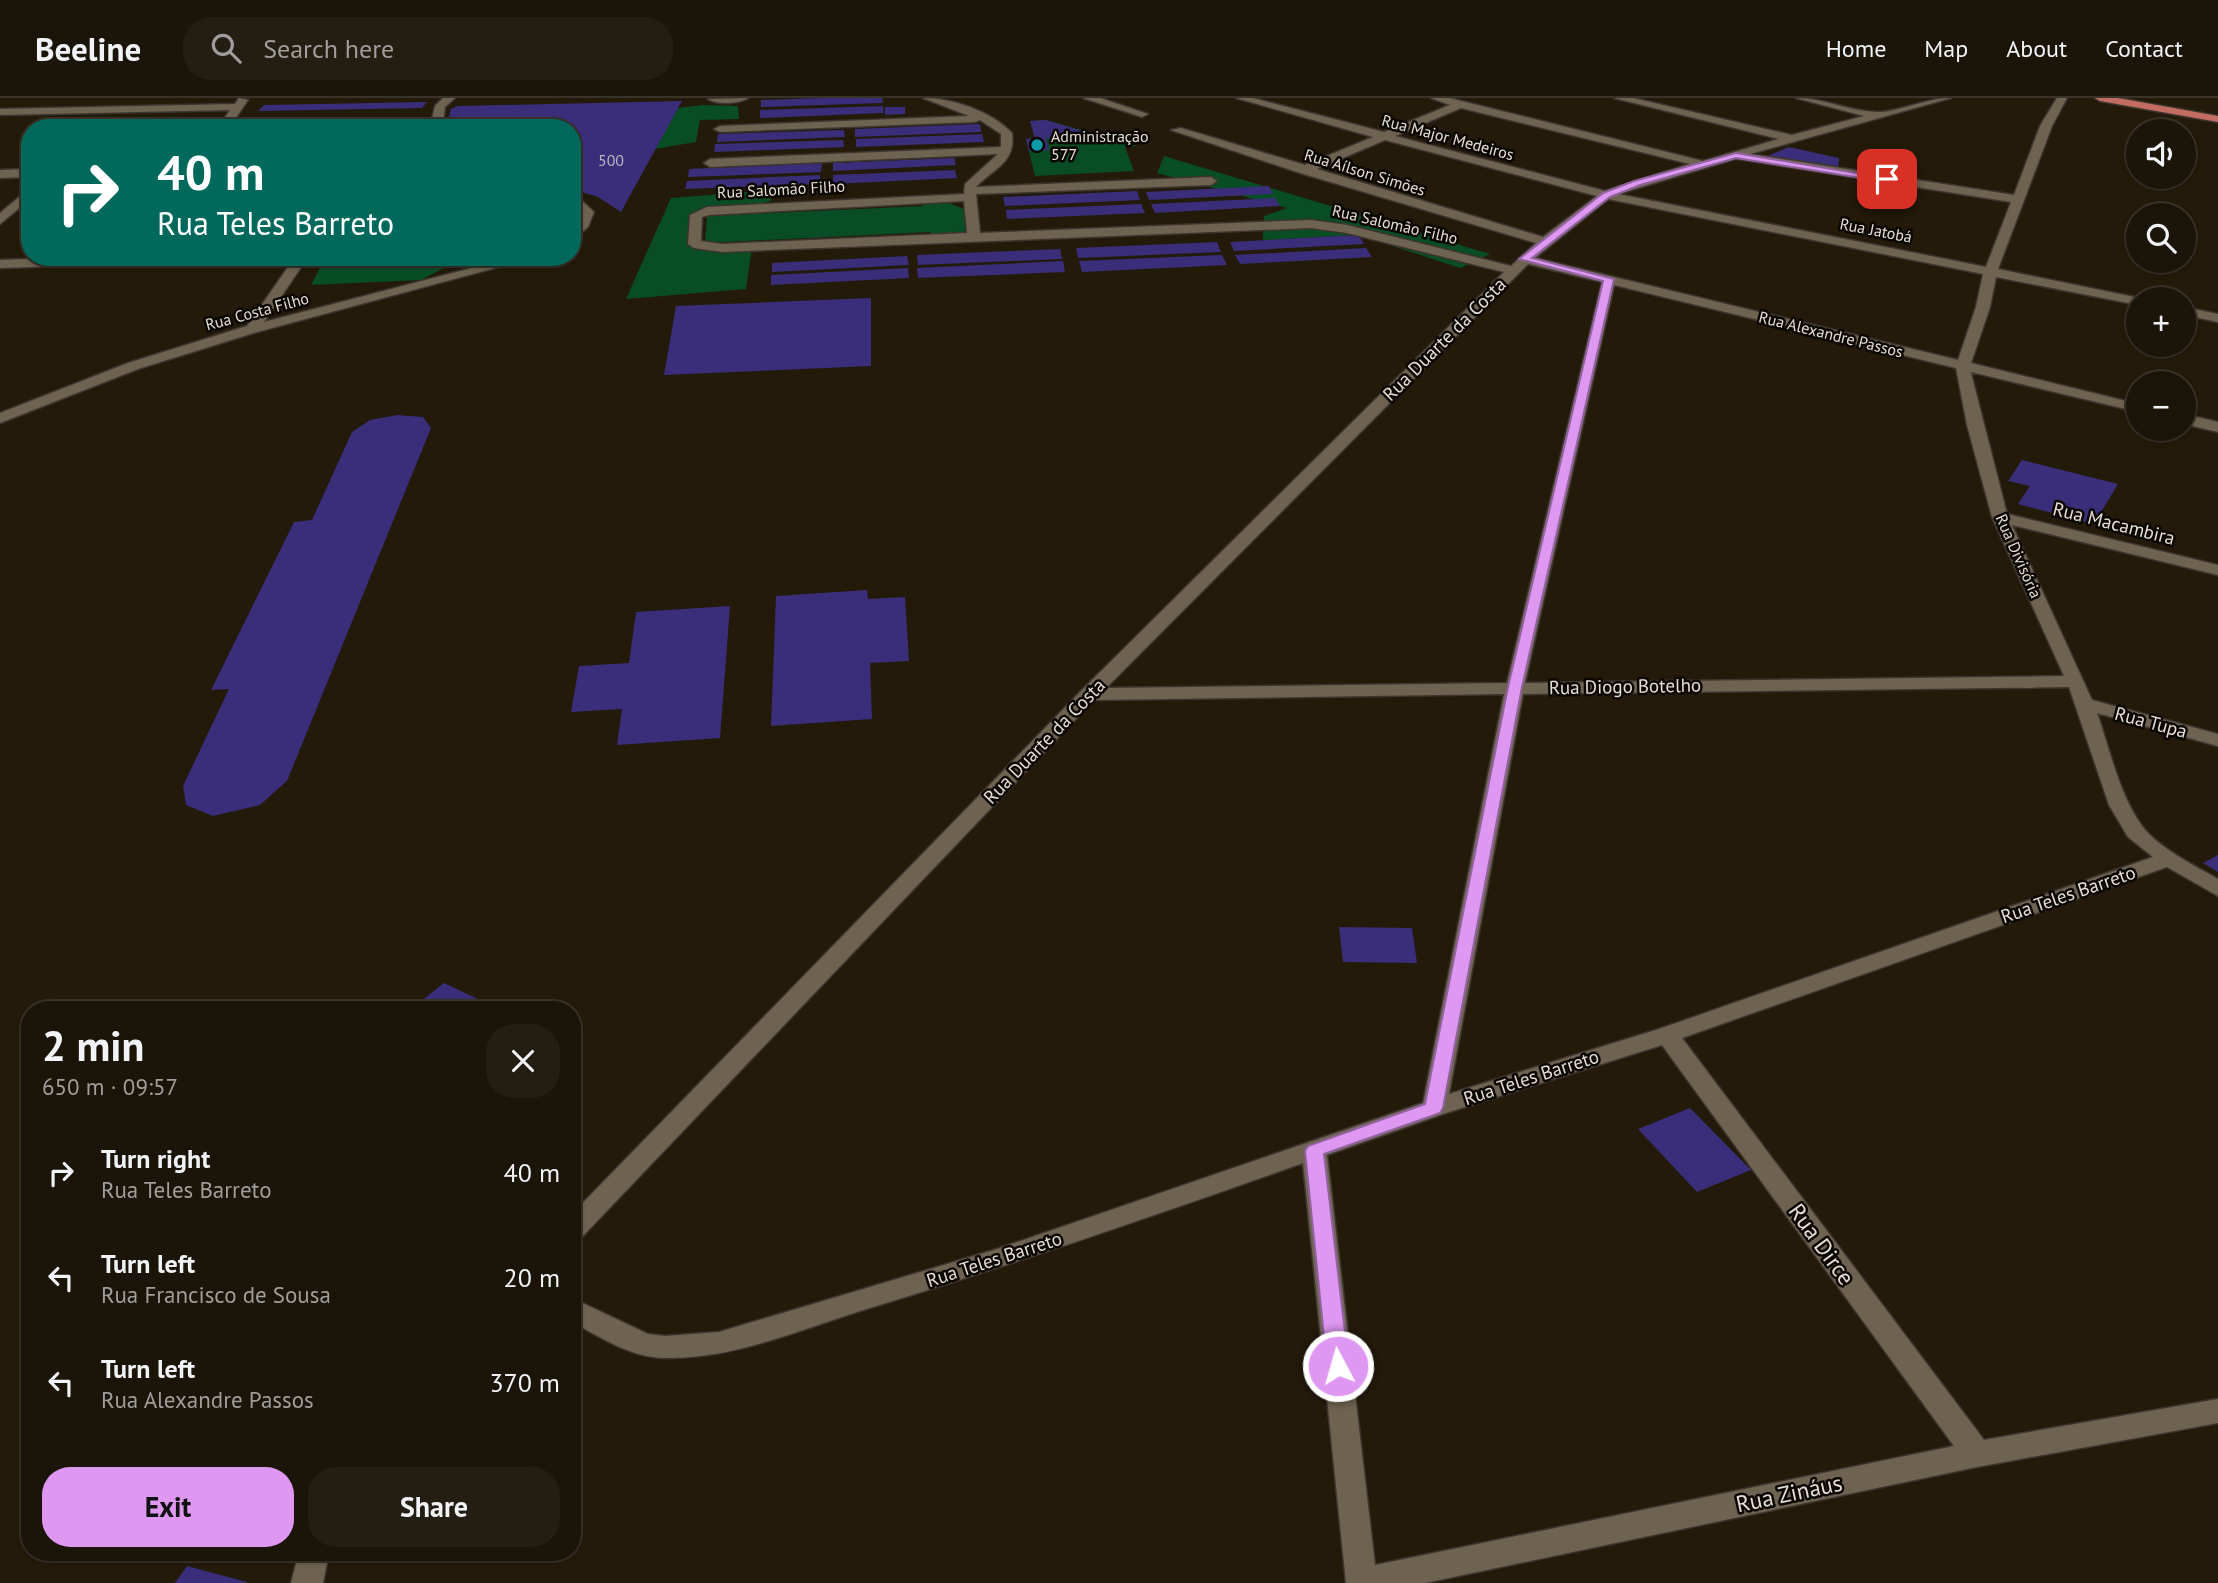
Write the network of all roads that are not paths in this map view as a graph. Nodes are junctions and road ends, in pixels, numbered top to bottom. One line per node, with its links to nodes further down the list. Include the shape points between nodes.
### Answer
1 (123, 98): 17 (street)
2 (450, 98): 23 (street, via 440,106)
3 (743, 98): 13 (street)
4 (928, 98): 24 (street)
5 (1241, 98): 28 (street, Rua Major Medeiros)
6 (1436, 98): 16 (street)
7 (1475, 98): 16 (street)
8 (1619, 98): 29 (street)
9 (1801, 98): 20 (street)
10 (1946, 98): 20 (street)
11 (2062, 98): 40 (street, Rua Divisória)
12 (2100, 98): 25 (main road)
13 (713, 99)
14 (1097, 99): 19 (street)
15 (241, 102): 17 (street); 22 (street)
16 (1461, 104): 28 (street); 33 (street)
17 (114, 108): 18 (street); 21 (street)
18 (0, 112)
19 (1142, 114)
20 (1876, 115): 29 (street)
21 (105, 118)
22 (229, 119)
23 (438, 119)
24 (988, 119): 26 (street); 30 (street, via 1006,133)
25 (2218, 119)
26 (720, 129)
27 (1177, 130): 34 (street, Rua Aílson Simões)
28 (1386, 136): 34 (street); 39 (street, Rua Major Medeiros)
29 (1793, 138): 31 (street)
30 (1007, 150): 32 (street, Rua Salomão Filho); 38 (street, via 994,168 973,182)
31 (1736, 155): 33 (street); 40 (street)
32 (710, 163)
33 (1703, 164): 39 (street)
34 (1304, 170): 46 (street, Rua Aílson Simões)
35 (21, 173): 36 (street)
36 (0, 174)
37 (1211, 181): 38 (street, Rua Salomão Filho)
38 (968, 194): 45 (street); 45 (street, Rua Salomão Filho, via 707,211 696,215 694,244 722,248)
39 (1606, 195): 46 (street, Rua Duarte da Costa); 52 (street, Rua Jatobá)
40 (2017, 199): 52 (street, Rua Divisória)
41 (21, 200): 43 (street)
42 (581, 205): 44 (street, via 588,212)
43 (0, 220)
44 (581, 227)
45 (974, 237): 49 (street, Rua Salomão Filho, via 1311,224)
46 (1545, 242): 49 (street, Rua Duarte da Costa)
47 (21, 263): 48 (street)
48 (0, 264)
49 (1518, 265): 53 (street, Rua Alexandre Passos); 67 (street, Rua Duarte da Costa)
50 (296, 266): 57 (street)
51 (495, 266): 57 (street, Rua Costa Filho)
52 (1991, 270): 54 (street, Rua Jatobá); 58 (street, Rua Divisória)
53 (1609, 279): 58 (street, Rua Alexandre Passos); 66 (street)
54 (2126, 298)
55 (2196, 313): 56 (street)
56 (2218, 318)
57 (252, 329): 60 (street, Rua Costa Filho, via 133,366)
58 (1964, 366): 59 (street, Rua Alexandre Passos); 63 (street, Rua Divisória)
59 (2126, 405)
60 (0, 418)
61 (2196, 422): 62 (street)
62 (2218, 427)
63 (2000, 517): 64 (street, Rua Macambira); 65 (street, Rua Divisória)
64 (2218, 570)
65 (2076, 681): 66 (street, Rua Diogo Botelho); 68 (street, Rua Divisória)
66 (1515, 687): 67 (street, Rua Diogo Botelho); 73 (street)
67 (1090, 694): 75 (street, Rua Duarte da Costa)
68 (2084, 704): 69 (street, Rua Tupa); 70 (street, Rua Divisória, via 2119,805 2135,832)
69 (2218, 740)
70 (2169, 859): 71 (street, Rua Divisória); 72 (street, Rua Teles Barreto)
71 (2218, 889)
72 (1667, 1035): 73 (street, Rua Teles Barreto); 78 (street, Rua Dirce)
73 (1434, 1108): 74 (street, Rua Teles Barreto)
74 (1314, 1151): 76 (street, Rua Teles Barreto, via 998,1259 719,1343 646,1345); 80 (street)
75 (581, 1222)
76 (581, 1314)
77 (2218, 1411): 78 (street, Rua Zináus)
78 (1976, 1454): 80 (street, Rua Zináus)
79 (312, 1561): 81 (street)
80 (1362, 1582)
81 (307, 1583)

